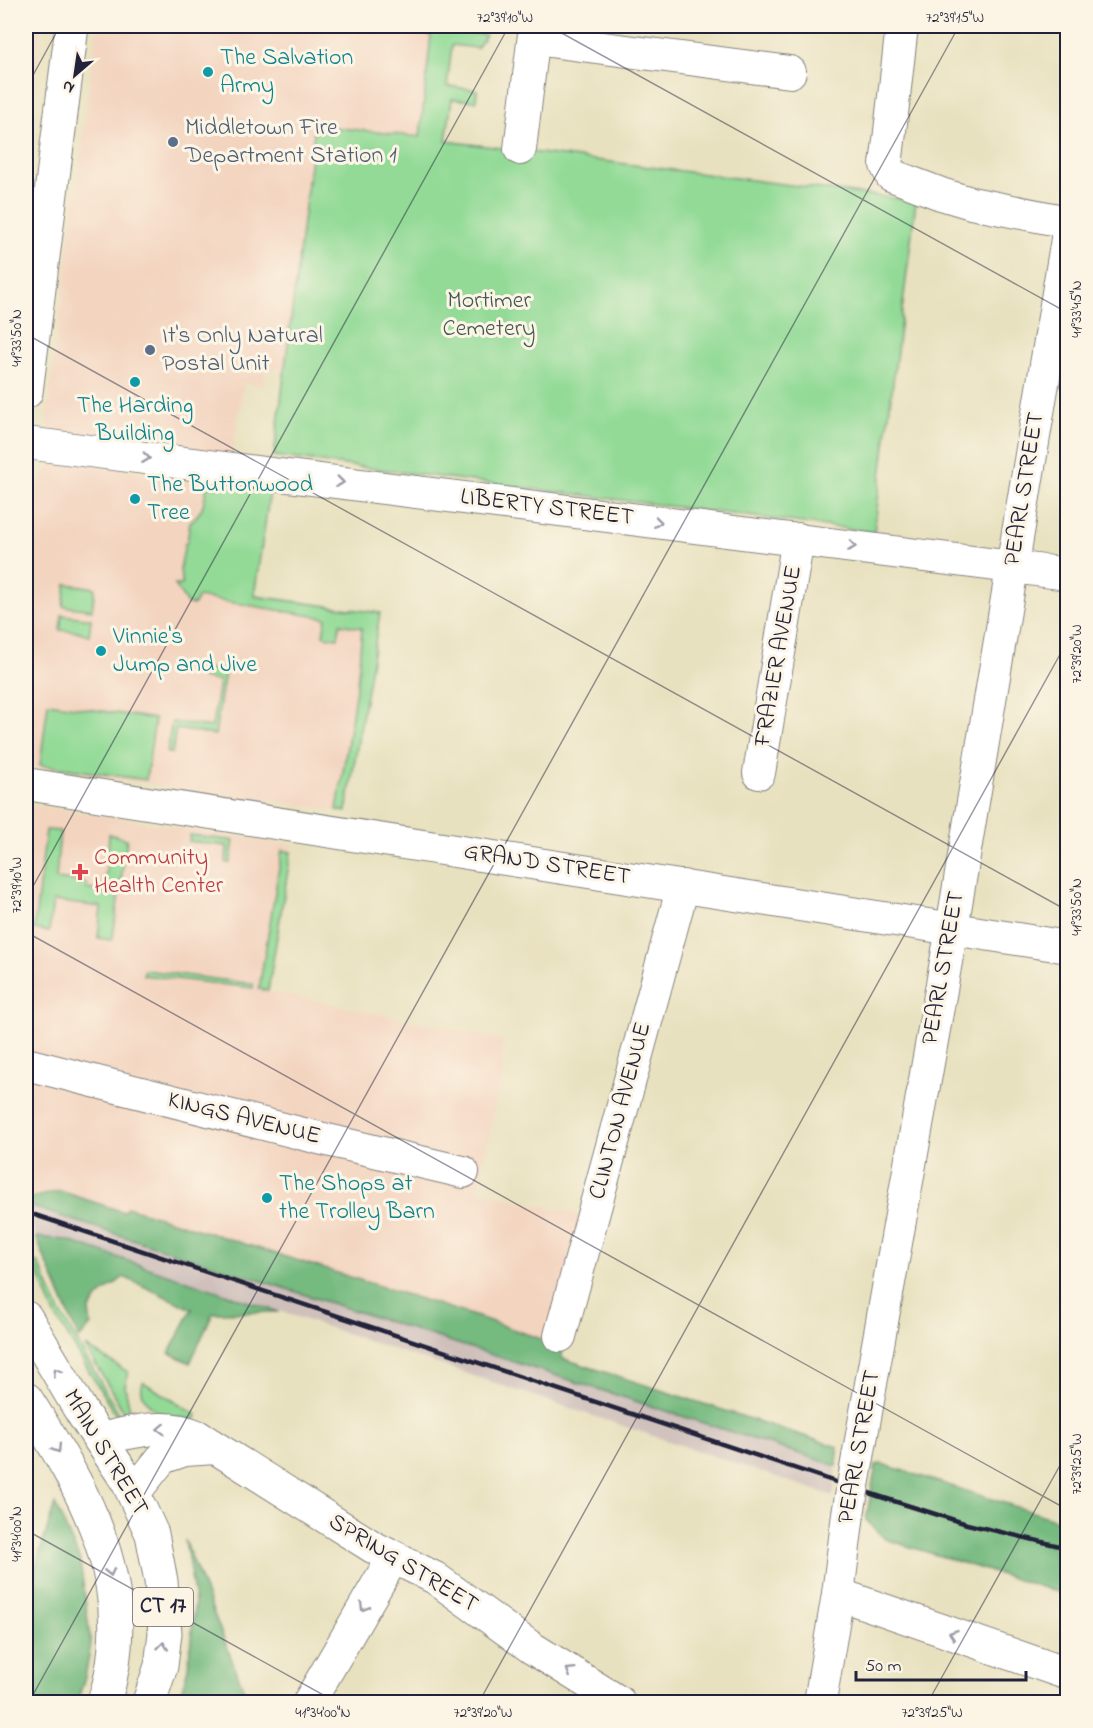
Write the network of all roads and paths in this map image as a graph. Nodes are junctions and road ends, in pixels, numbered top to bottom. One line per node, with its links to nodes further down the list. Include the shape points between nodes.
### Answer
1 (72, 26): 6 (highway)
2 (902, 26): 7 (street, via 886,165 891,175)
3 (535, 32): 4 (street); 5 (street)
4 (790, 72)
5 (520, 149)
6 (37, 217): 8 (highway)
7 (1067, 238): 11 (street, PEARL STREET)
8 (26, 392)
9 (26, 443): 10 (street, LIBERTY STREET, one-way to 10)
10 (798, 539): 11 (street, LIBERTY STREET, one-way to 11); 13 (street, FRAZIER AVENUE)
11 (1013, 566): 12 (street, LIBERTY STREET); 16 (street, PEARL STREET)
12 (1068, 574)
13 (759, 772)
14 (26, 784): 15 (street, GRAND STREET)
15 (682, 886): 16 (street, GRAND STREET); 21 (street, CLINTON AVENUE)
16 (951, 928): 17 (street, GRAND STREET); 27 (street, PEARL STREET, bridge, via 848,1514)
17 (1068, 947)
18 (26, 1064): 19 (street, KINGS AVENUE)
19 (463, 1172)
20 (26, 1318): 23 (highway, MAIN STREET / CT 17, one-way to 20)
21 (560, 1336)
22 (26, 1399): 29 (highway, MAIN STREET / CT 17, one-way to 29, via 78,1486 107,1557 117,1638)
23 (100, 1439): 24 (street, SPRING STREET, one-way to 23, via 177,1429); 25 (highway, MAIN STREET / CT 17)
24 (215, 1448): 25 (street, via 185,1450 162,1458); 26 (street, SPRING STREET, via 373,1547)
25 (134, 1493): 30 (highway, MAIN STREET / CT 17, one-way to 25, via 164,1647 162,1592 152,1534)
26 (394, 1556): 31 (street, one-way to 31); 32 (street, SPRING STREET, one-way to 26, via 532,1648 455,1591)
27 (838, 1594): 28 (street, one-way to 27); 33 (street, PEARL STREET)
28 (1068, 1674)
29 (104, 1702)
30 (149, 1702)
31 (309, 1702)
32 (619, 1702)
33 (820, 1702)

